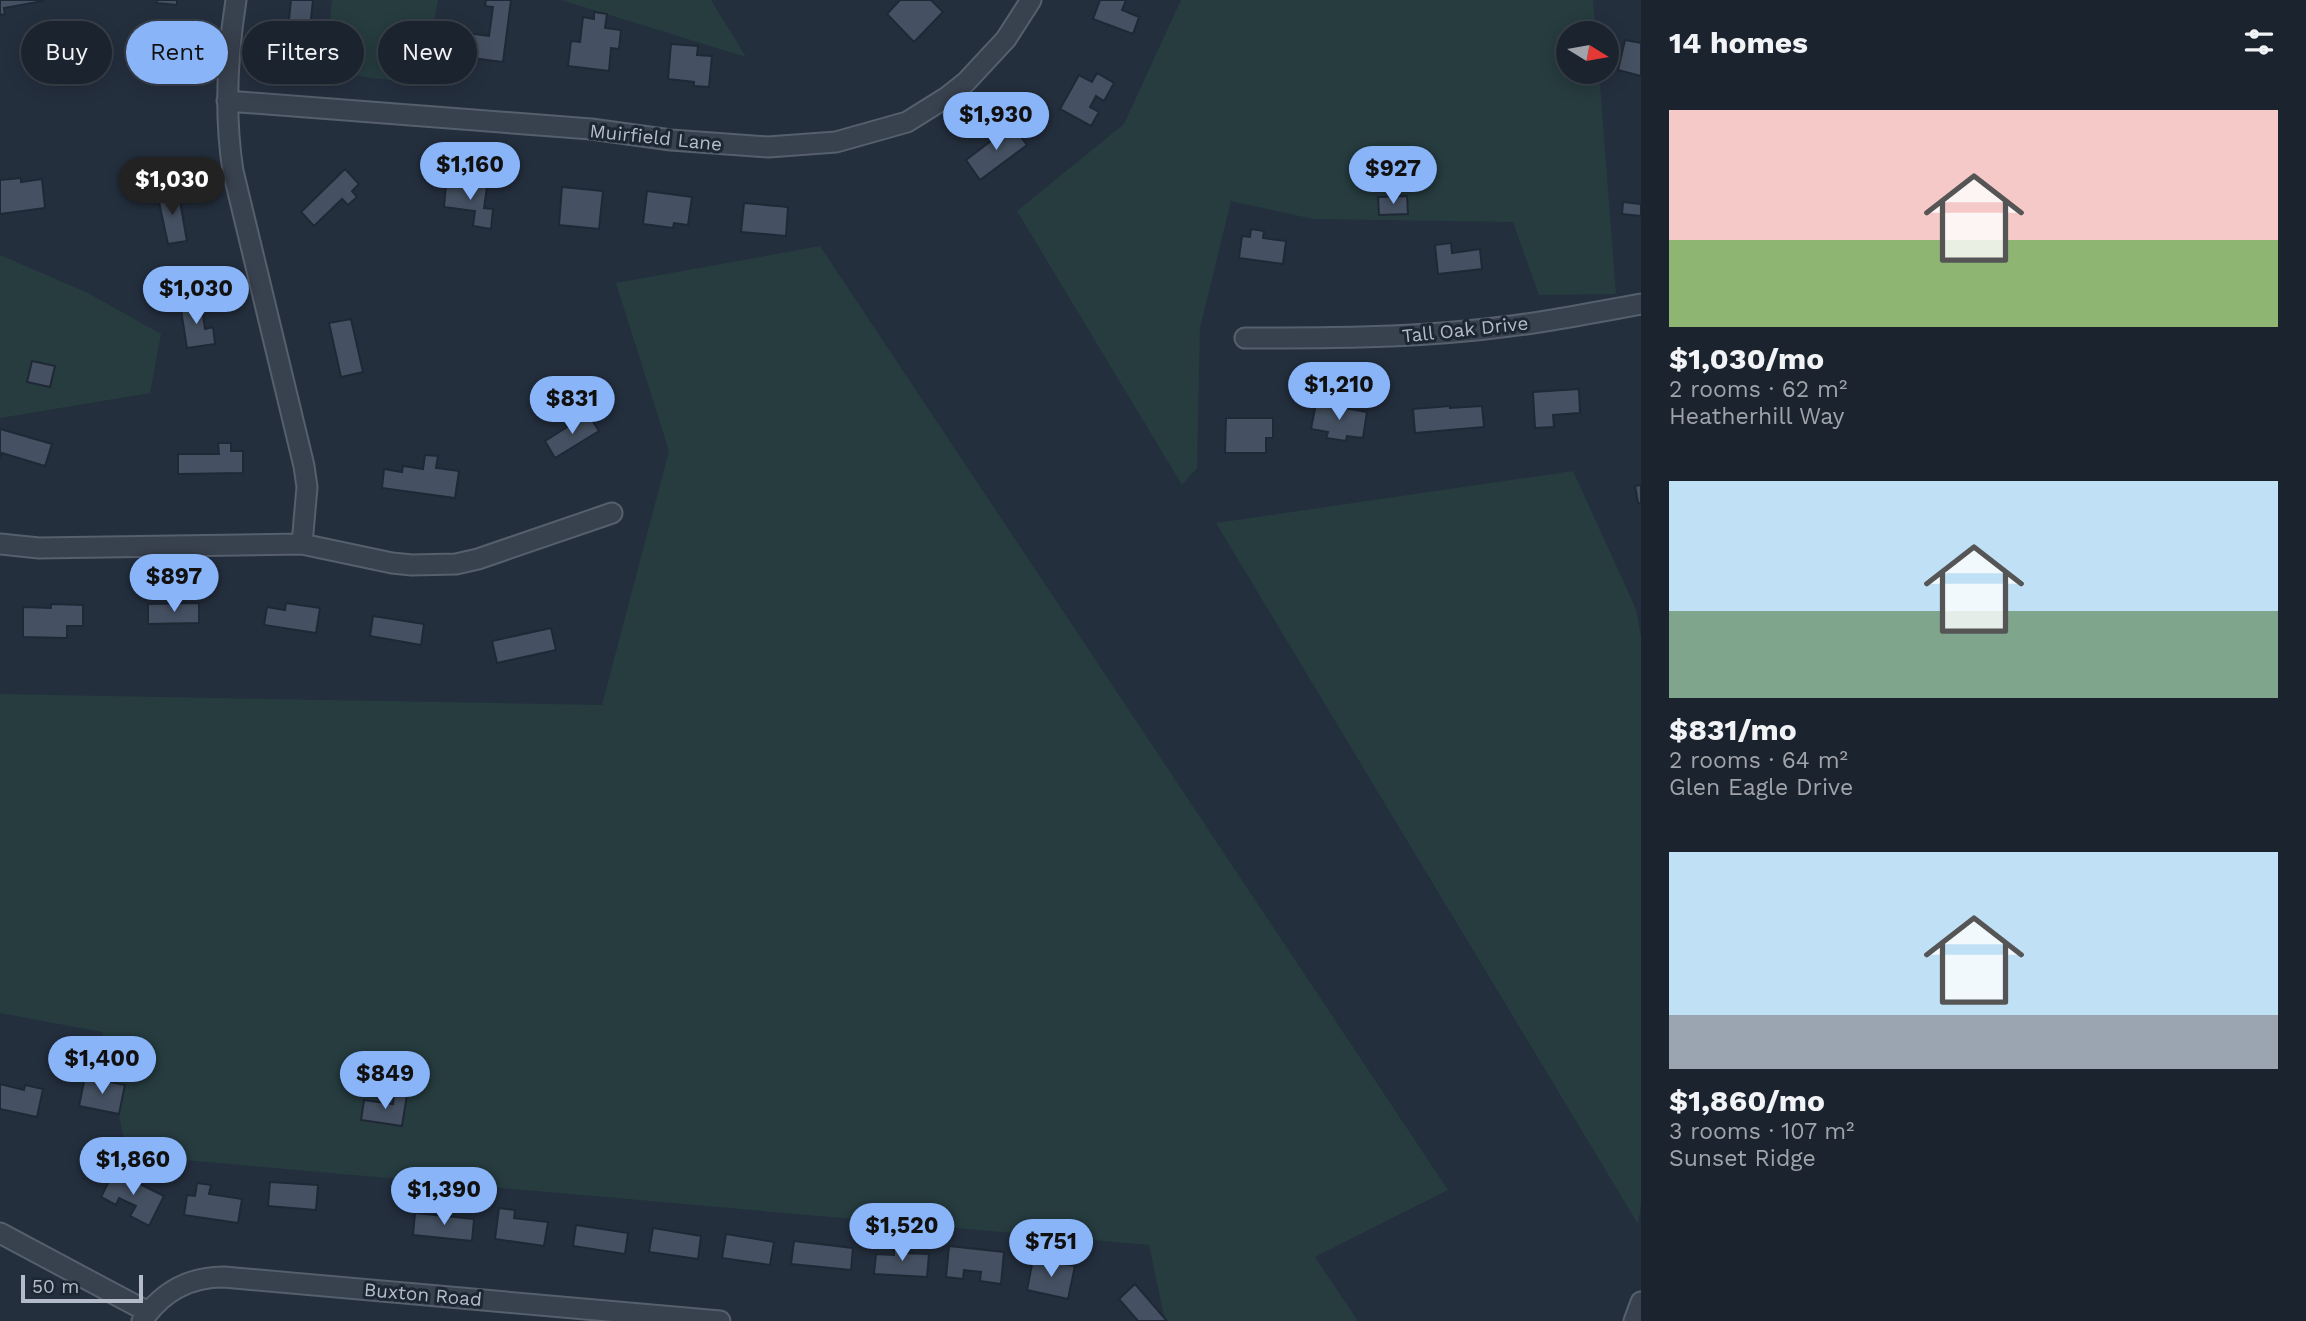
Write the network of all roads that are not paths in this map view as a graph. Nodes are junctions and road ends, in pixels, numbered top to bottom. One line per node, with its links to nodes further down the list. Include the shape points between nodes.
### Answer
1 (236, 0): 3 (street)
2 (1031, 0): 3 (street, Muirfield Lane, via 1006,38 947,97 907,122 836,142 768,147 671,141 591,130)
3 (227, 101): 8 (street, via 233,171 304,466 307,486)
4 (1641, 304): 5 (street, Tall Oak Drive, via 1478,330 1351,338)
5 (1245, 338)
6 (612, 513): 8 (street, via 456,564 392,563)
7 (0, 544): 8 (street, via 39,548)
8 (302, 544)
9 (0, 1233): 11 (street)
10 (1641, 1302): 13 (street)
11 (145, 1317): 12 (street, Buxton Road, via 179,1286 224,1277)
12 (720, 1321)
13 (1634, 1321)

